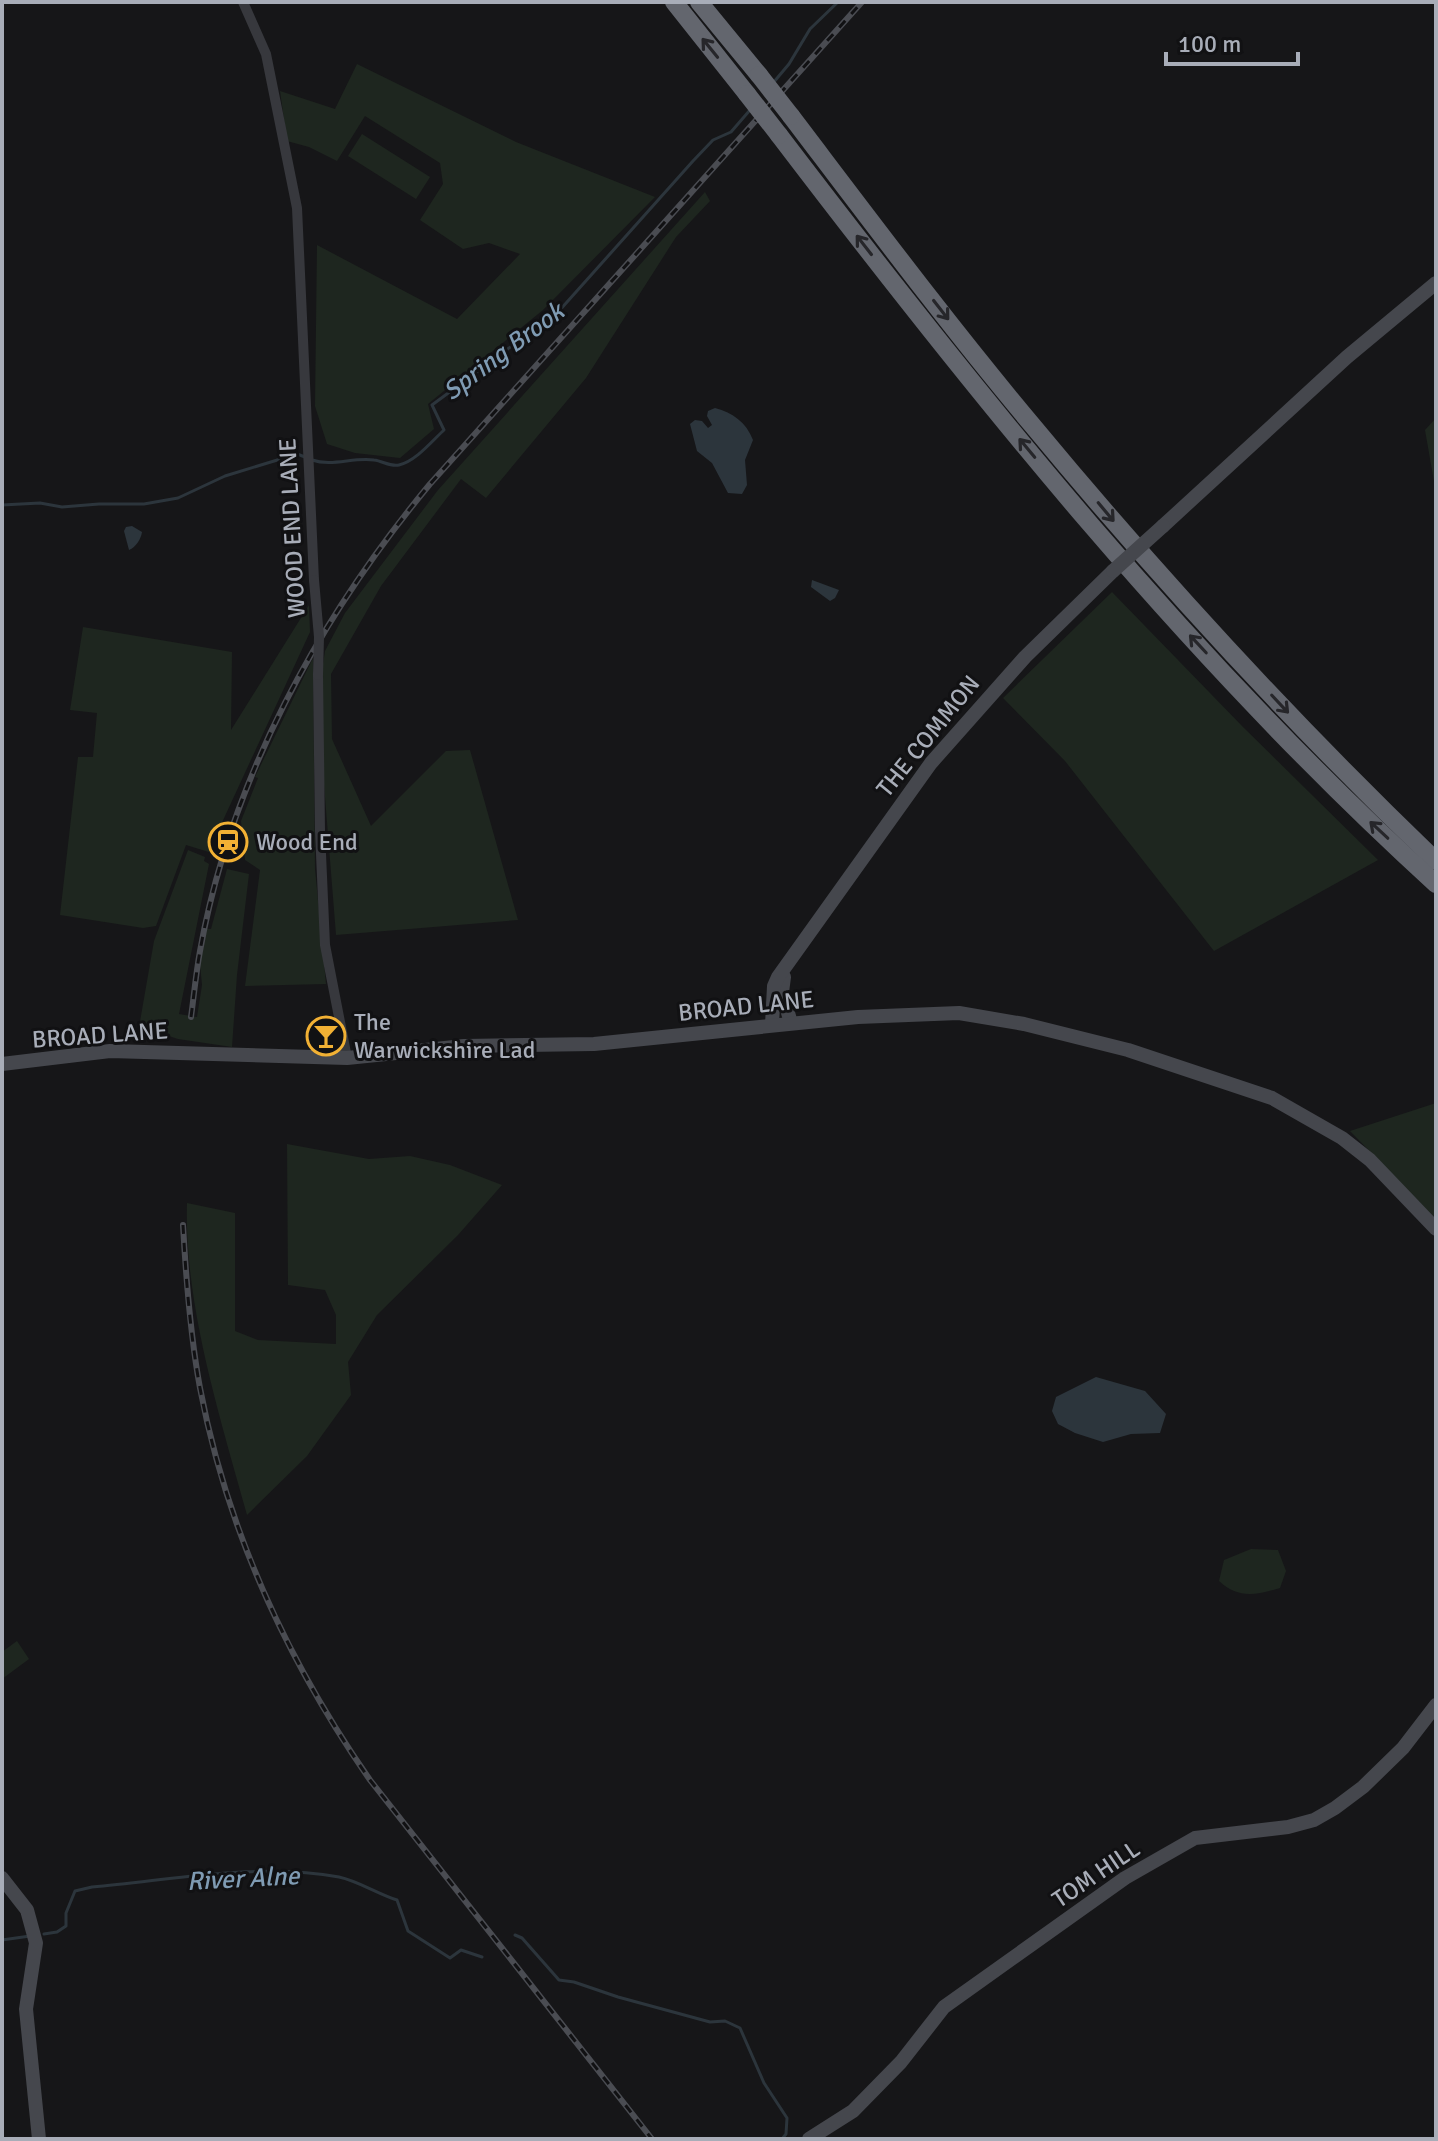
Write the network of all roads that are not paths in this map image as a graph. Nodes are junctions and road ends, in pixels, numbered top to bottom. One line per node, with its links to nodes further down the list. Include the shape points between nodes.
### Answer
1 (243, 2): 10 (street, WOOD END LANE, bridge, via 266,54 297,208 319,637 325,945)
2 (674, 2): 6 (highway, one-way to 2, bridge, via 1301,753 1100,536)
3 (699, 2): 5 (highway, one-way to 5, bridge, via 1031,424 1144,557 1345,774)
4 (1436, 283): 7 (main road, THE COMMON, bridge, via 1347,357 1025,657 939,752)
5 (1436, 861)
6 (1436, 884)
7 (800, 948): 8 (main road, THE COMMON, via 782,992); 9 (main road, THE COMMON, via 774,986)
8 (791, 1023): 9 (main road, BROAD LANE); 12 (main road, BROAD LANE, via 959,1013 1128,1050 1272,1098 1342,1138)
9 (772, 1025): 10 (main road, BROAD LANE, via 594,1044 464,1046)
10 (347, 1058): 11 (main road, BROAD LANE, via 110,1051)
11 (2, 1064)
12 (1436, 1229)
13 (1436, 1705): 16 (main road, TOM HILL, via 1370,1781 1314,1820 1270,1831 1195,1838 1125,1878 944,2007 853,2111)
14 (2, 1878): 15 (main road, via 27,1910 36,1943 26,2009)
15 (39, 2139)
16 (809, 2139)

